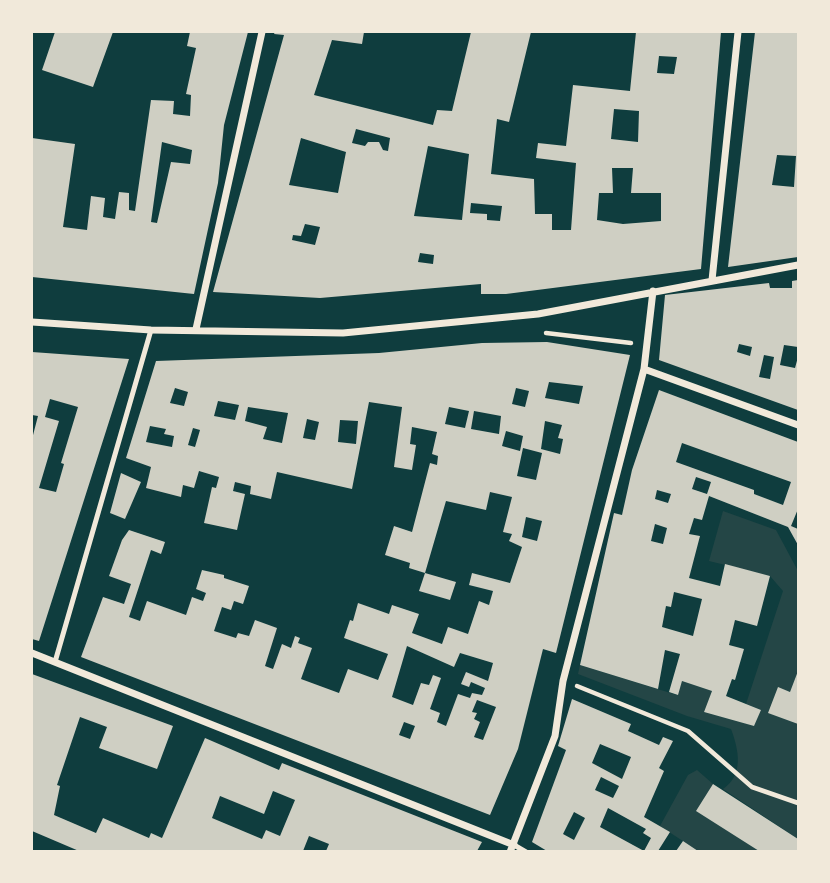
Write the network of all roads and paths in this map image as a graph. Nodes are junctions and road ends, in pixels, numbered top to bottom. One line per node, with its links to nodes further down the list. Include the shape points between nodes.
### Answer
1 (262, 32): 7 (street)
2 (738, 32): 4 (street)
3 (799, 265): 4 (street)
4 (712, 280): 5 (street)
5 (653, 291): 7 (street, via 538,314 344,333); 9 (street)
6 (32, 322): 8 (street)
7 (196, 329): 8 (street)
8 (151, 330): 12 (lane)
9 (644, 369): 10 (street); 13 (street)
10 (799, 425)
11 (32, 653): 12 (street)
12 (55, 662): 15 (street)
13 (563, 681): 14 (path, via 688,731 752,788); 15 (street, via 555,736)
14 (799, 803)
15 (512, 848): 16 (lane)
16 (526, 852)

